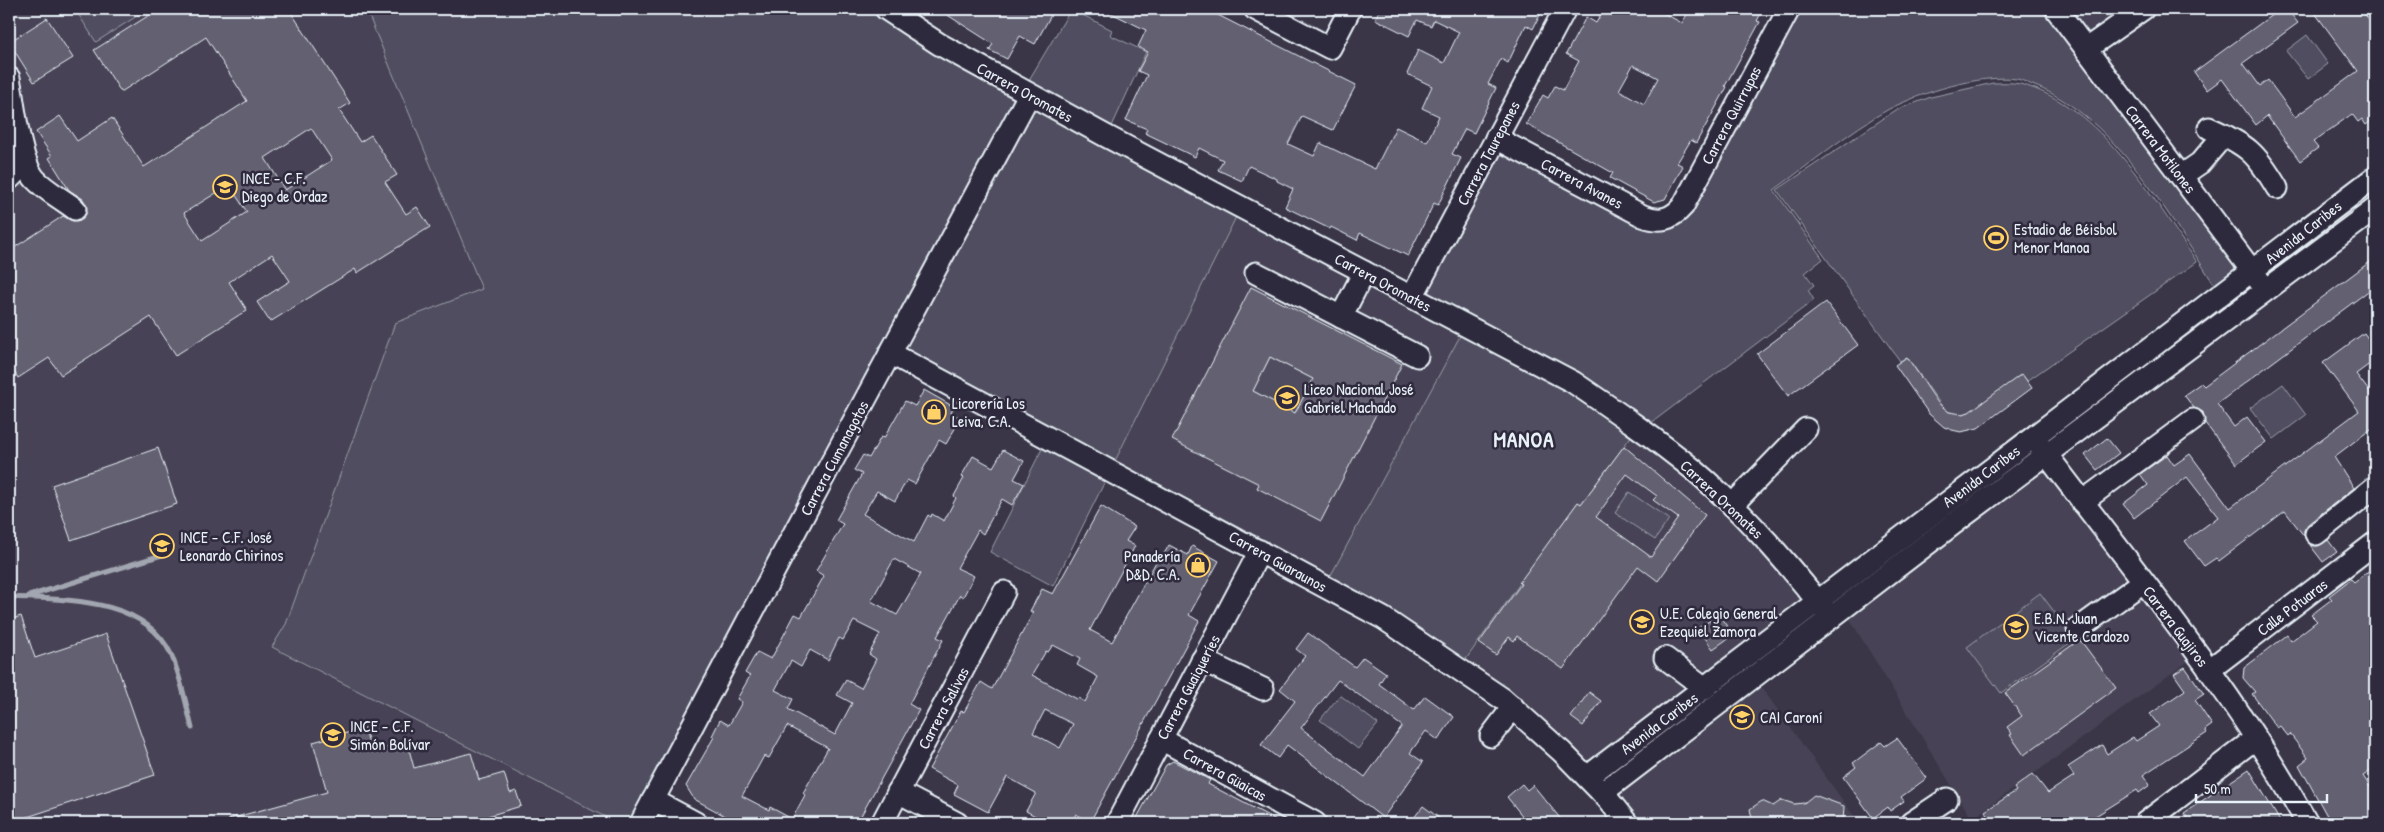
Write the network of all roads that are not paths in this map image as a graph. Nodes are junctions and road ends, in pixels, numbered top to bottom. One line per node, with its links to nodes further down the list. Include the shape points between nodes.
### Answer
1 (886, 9): 10 (street, Carrera Oromates, via 938,44)
2 (1255, 9): 3 (street, via 1330,48)
3 (1350, 9)
4 (1565, 9): 11 (street, Carrera Taurepanes)
5 (1788, 9): 19 (street, Carrera Quirrupas, via 1683,206)
6 (2056, 9): 8 (street, Carrera Motilones)
7 (2143, 9): 8 (street)
8 (2086, 50): 13 (street, Carrera Motilones)
9 (9, 78): 12 (street)
10 (1029, 95): 21 (street, Carrera Oromates); 26 (street, Carrera Cumanagotos)
11 (1496, 138): 19 (street, Carrera Avanes, via 1643,216); 24 (street, Carrera Taurepanes)
12 (26, 162): 15 (street); 17 (street, via 35,180)
13 (2181, 176): 16 (street, via 2200,162 2217,131 2255,153); 20 (street, Carrera Motilones)
14 (2375, 176): 20 (street, Avenida Caribes)
15 (9, 179)
16 (2277, 188)
17 (75, 209)
18 (2375, 209): 23 (street, Avenida Caribes)
19 (1670, 218)
20 (2252, 271): 23 (street, Carrera Motilones); 30 (street, Avenida Caribes)
21 (1364, 272): 24 (street, Carrera Oromates); 25 (street)
22 (1256, 273): 25 (street)
23 (2266, 290): 31 (street, Avenida Caribes)
24 (1412, 297): 34 (street, Carrera Oromates, via 1573,382 1662,445)
25 (1341, 317): 27 (street)
26 (890, 353): 37 (street, Carrera Guaraunos); 56 (street, Carrera Cumanagotos)
27 (1417, 356)
28 (2193, 420): 33 (street)
29 (1806, 429): 34 (street)
30 (2034, 436): 31 (street, Carrera Guajiros); 40 (street, Avenida Caribes)
31 (2046, 454): 33 (street, Carrera Guajiros); 41 (street, Avenida Caribes)
32 (2375, 487): 35 (street)
33 (2082, 502): 38 (street, Carrera Guajiros)
34 (1732, 505): 40 (street, Carrera Oromates, via 1777,551)
35 (2316, 534)
36 (2375, 543): 45 (street, Calle Potuaras)
37 (1260, 551): 44 (street, Carrera Guaiqueríes); 48 (street, Carrera Guaraunos, via 1384,618)
38 (2143, 582): 42 (street); 45 (street, Carrera Guajiros)
39 (1004, 592): 53 (street, Carrera Salivas)
40 (1818, 601): 41 (street, Carrera Oromates); 46 (street, Avenida Caribes)
41 (1831, 618): 54 (street, Avenida Caribes)
42 (2078, 629)
43 (1665, 658): 46 (street)
44 (1202, 660): 47 (street); 50 (street, Carrera Guaiqueríes)
45 (2209, 670): 51 (street, Carrera Guajiros)
46 (1705, 688): 52 (street, Avenida Caribes)
47 (1263, 689)
48 (1513, 707): 49 (street); 52 (street, Carrera Guaraunos)
49 (1491, 736)
50 (1161, 738): 57 (street, Carrera Güaicas); 62 (street, Carrera Guaiqueríes)
51 (2256, 738): 65 (street); 66 (street, Carrera Guajiros)
52 (1586, 777): 54 (street, Carrera Guaraunos)
53 (898, 792): 60 (street, Carrera Salivas); 61 (street)
54 (1602, 793): 63 (street, Carrera Guaraunos)
55 (1947, 799): 64 (street)
56 (653, 800): 58 (street, Carrera Cumanagotos); 59 (street)
57 (1311, 822)
58 (641, 823)
59 (696, 823)
60 (882, 823)
61 (957, 823)
62 (1117, 823)
63 (1627, 823)
64 (1911, 823)
65 (2145, 823)
66 (2307, 823)

